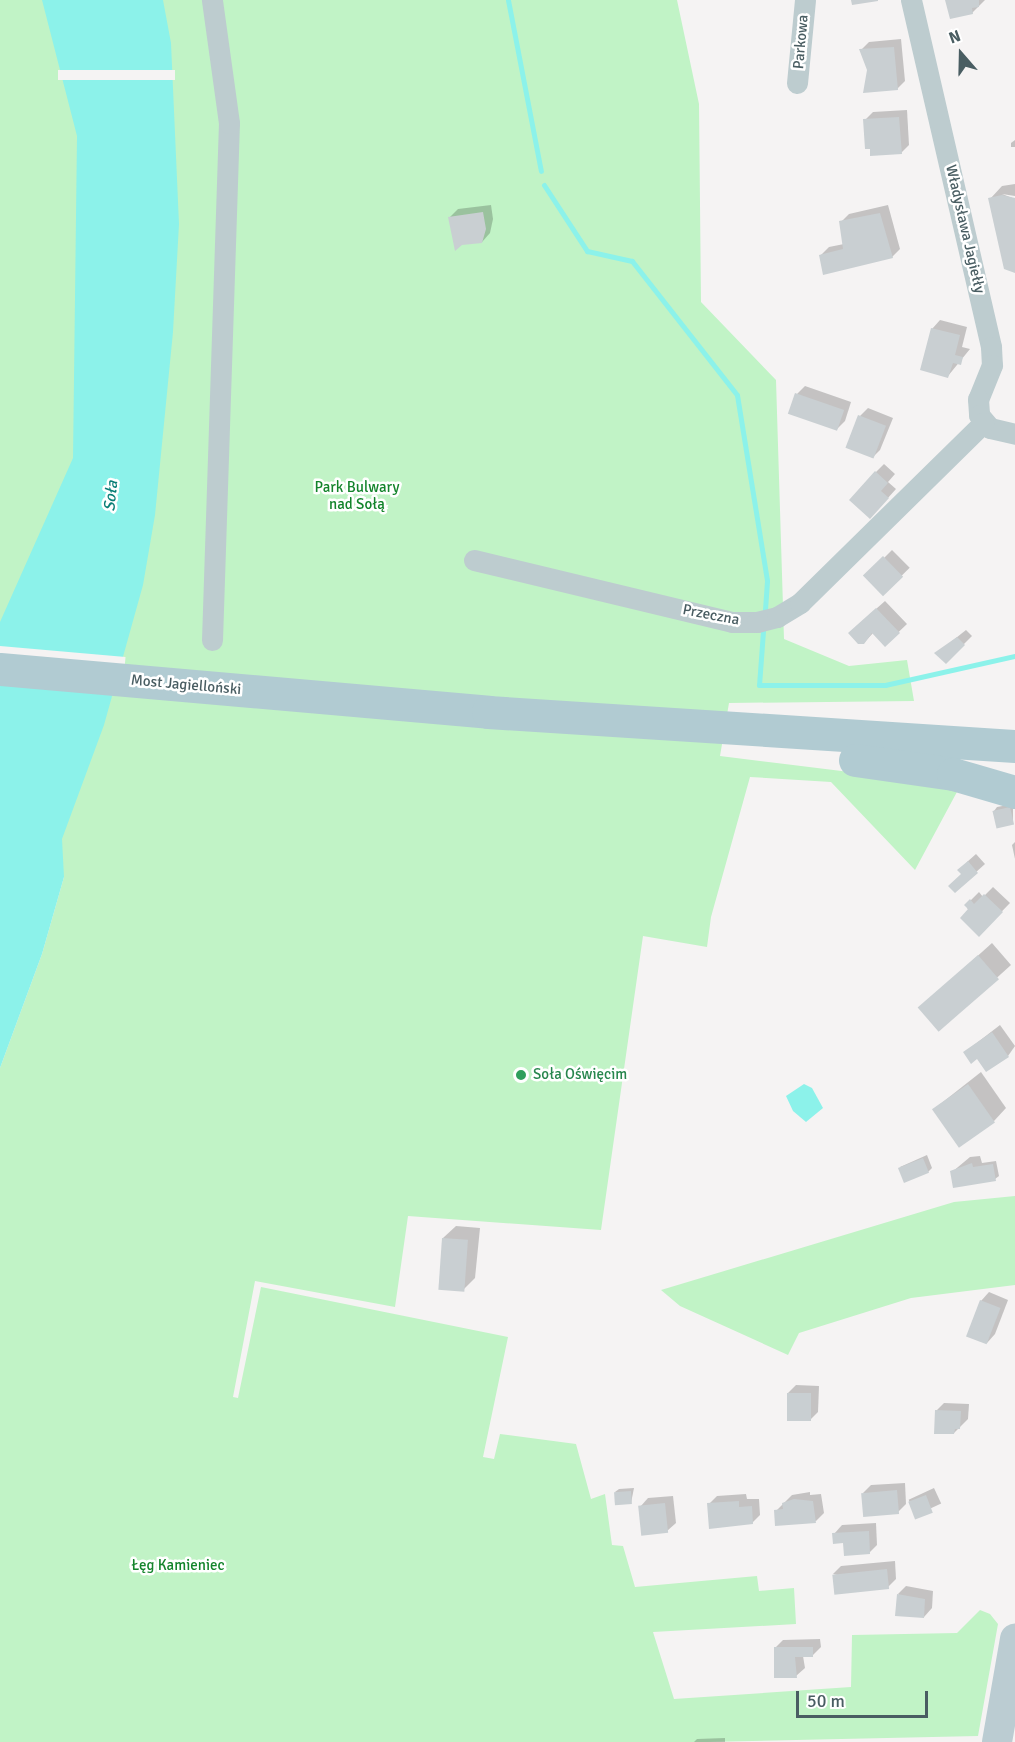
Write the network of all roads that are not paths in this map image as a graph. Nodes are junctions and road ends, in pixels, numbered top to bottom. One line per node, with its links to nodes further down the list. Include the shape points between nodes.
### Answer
1 (212, 0): 8 (street, via 229,123)
2 (805, 0): 4 (street, Parkowa)
3 (910, 0): 5 (street, Władysława Jagiełły, via 991,347 992,365 978,399)
4 (797, 83)
5 (982, 423): 6 (street); 7 (street, Przeczna, via 800,603 777,617 732,622)
6 (1015, 434)
7 (474, 560)
8 (212, 640)
9 (0, 669): 12 (main road, Most Jagielloński)
10 (1015, 725): 12 (main road)
11 (1015, 746): 12 (main road)
12 (898, 752): 13 (main road); 14 (main road)
13 (1015, 773)
14 (1015, 792)
15 (1015, 1639): 16 (street)
16 (997, 1742)

